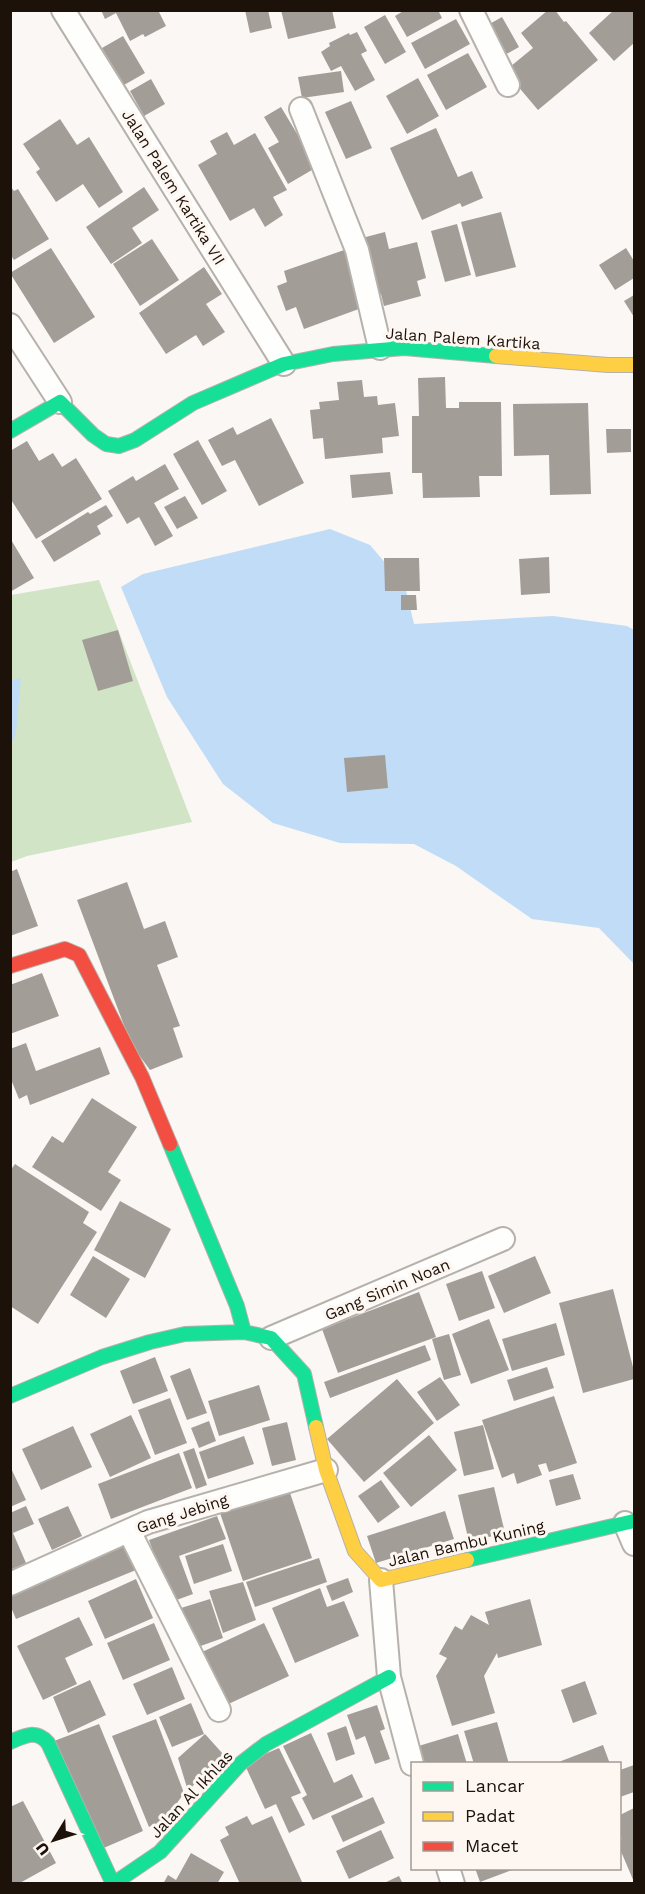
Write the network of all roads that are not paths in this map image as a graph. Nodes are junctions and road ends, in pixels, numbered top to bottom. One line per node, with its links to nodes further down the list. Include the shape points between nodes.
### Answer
1 (63, 10): 7 (street, Jalan Palem Kartika VII)
2 (471, 10): 3 (street)
3 (508, 85)
4 (301, 109): 6 (street, via 357,250)
5 (10, 325): 9 (street)
6 (380, 348): 7 (street, Jalan Palem Kartika); 8 (street, Jalan Palem Kartika)
7 (284, 364): 9 (street, Jalan Palem Kartika, via 193,403 119,446 106,444 93,435)
8 (634, 365)
9 (60, 402): 10 (street)
10 (10, 431)
11 (10, 966): 13 (street, via 65,949 79,955 142,1077 237,1306)
12 (503, 1239): 14 (street, Gang Simin Noan)
13 (244, 1332): 14 (street); 15 (street, via 185,1334 150,1342 102,1357)
14 (271, 1338): 16 (street, Jalan Bambu Kuning, via 304,1374)
15 (10, 1396)
16 (326, 1470): 18 (street, Gang Jebing); 20 (street, Jalan Bambu Kuning, via 355,1551)
17 (630, 1522): 19 (street); 20 (street, Jalan Bambu Kuning)
18 (129, 1531): 21 (street, Gang Jebing); 23 (street)
19 (634, 1544)
20 (381, 1580): 22 (street)
21 (10, 1584)
22 (389, 1677): 25 (street); 26 (street, Jalan Al Ikhlas, via 266,1744 240,1764 160,1852)
23 (219, 1710)
24 (10, 1742): 26 (street, via 32,1733 48,1743)
25 (411, 1762)
26 (113, 1884)

